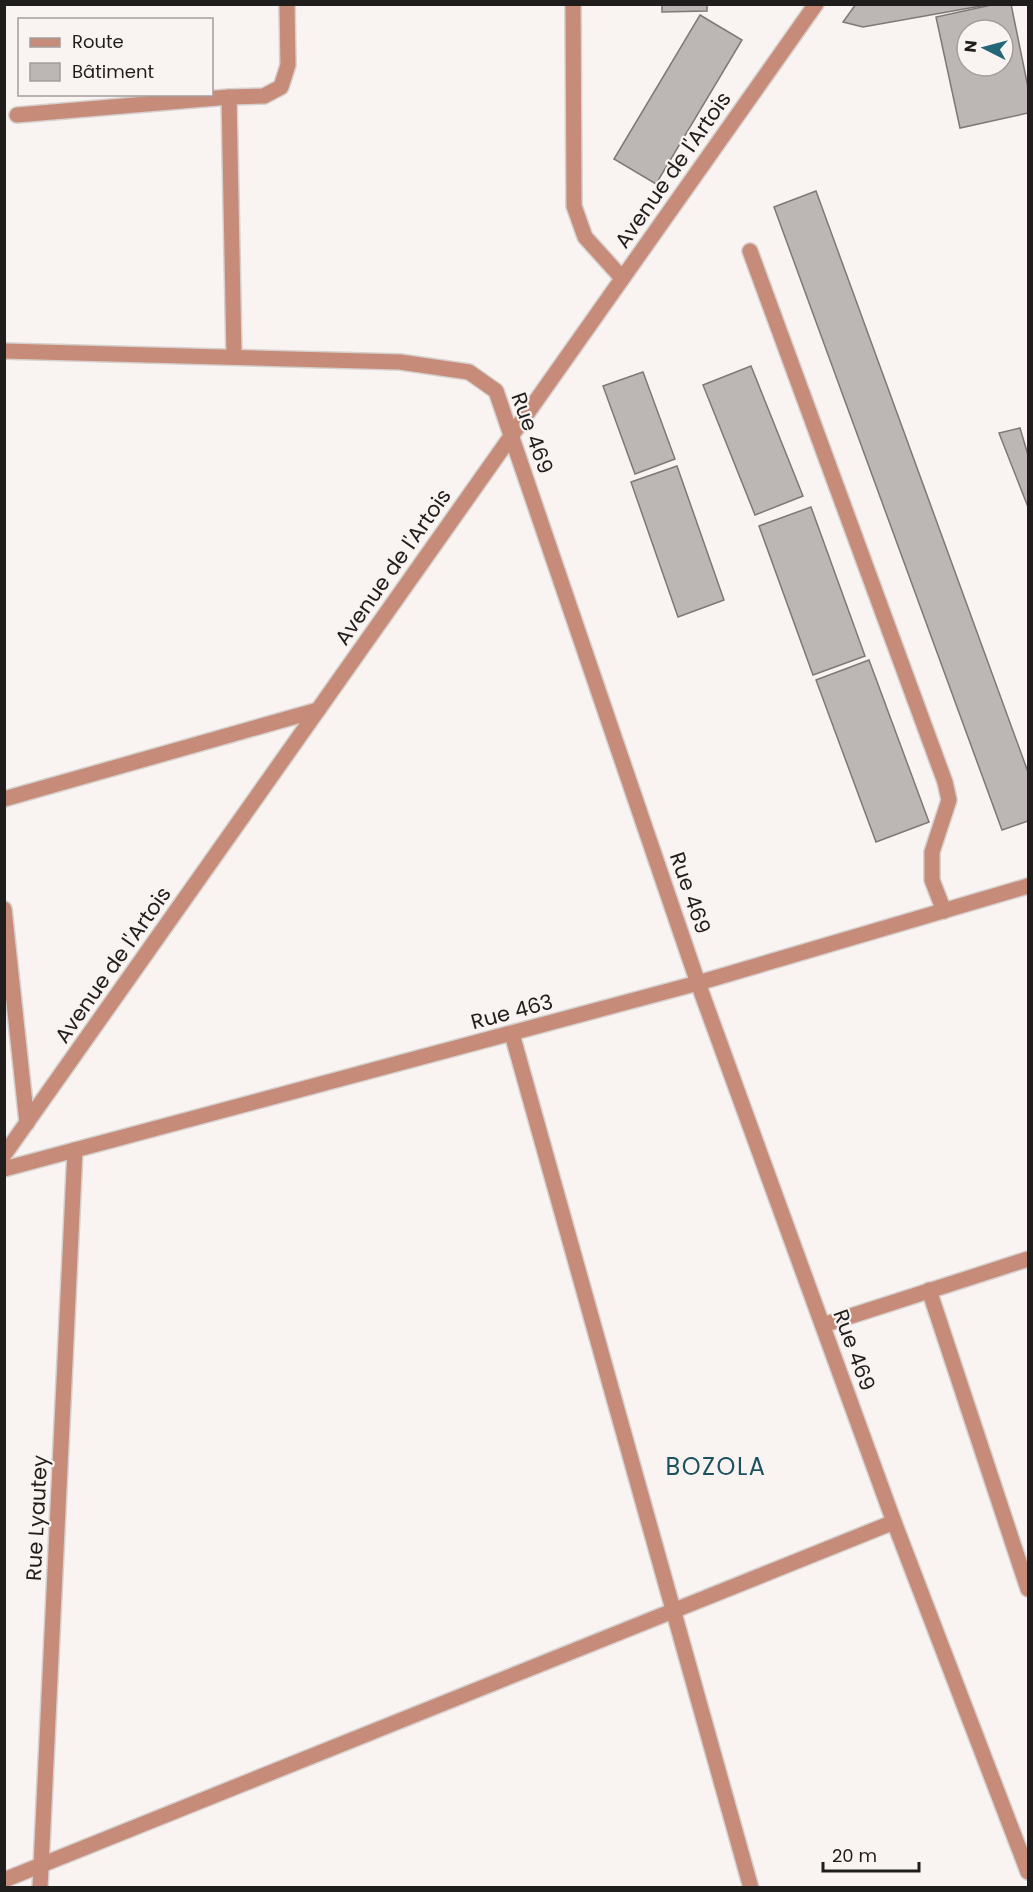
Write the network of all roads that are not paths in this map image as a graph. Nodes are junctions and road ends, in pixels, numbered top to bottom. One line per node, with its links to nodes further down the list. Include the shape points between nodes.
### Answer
1 (287, 4): 4 (street, via 288,65 281,87 264,96)
2 (573, 4): 7 (street, via 574,206 585,237)
3 (816, 4): 7 (street, Avenue de l'Artois)
4 (229, 97): 5 (street); 9 (street)
5 (16, 115)
6 (750, 251): 15 (street, via 945,782 949,800 932,852 932,879)
7 (622, 278): 10 (street, Avenue de l'Artois)
8 (4, 351): 9 (street, Rue 469)
9 (234, 357): 10 (street, Rue 469, via 400,362 469,372 496,392)
10 (512, 435): 11 (street, Avenue de l'Artois); 16 (street, Rue 469)
11 (318, 710): 12 (street); 18 (street, Avenue de l'Artois)
12 (4, 799)
13 (1029, 886): 15 (street, Rue 463)
14 (4, 909): 18 (street)
15 (944, 911): 16 (street, Rue 463)
16 (698, 983): 17 (street, Rue 463); 24 (street, Rue 469)
17 (512, 1034): 19 (street, Rue 463); 27 (street)
18 (27, 1123): 20 (street, Avenue de l'Artois)
19 (75, 1150): 21 (street, Rue 463); 28 (street, Rue Lyautey)
20 (4, 1155)
21 (4, 1169)
22 (1029, 1259): 23 (street)
23 (929, 1290): 24 (street); 26 (street)
24 (823, 1325): 25 (street, Rue 469)
25 (894, 1522): 27 (street); 29 (street, Rue 469)
26 (1029, 1589)
27 (674, 1609): 28 (street); 32 (street)
28 (41, 1867): 30 (street); 31 (street, Rue Lyautey)
29 (1029, 1872)
30 (4, 1880)
31 (40, 1887)
32 (751, 1887)

